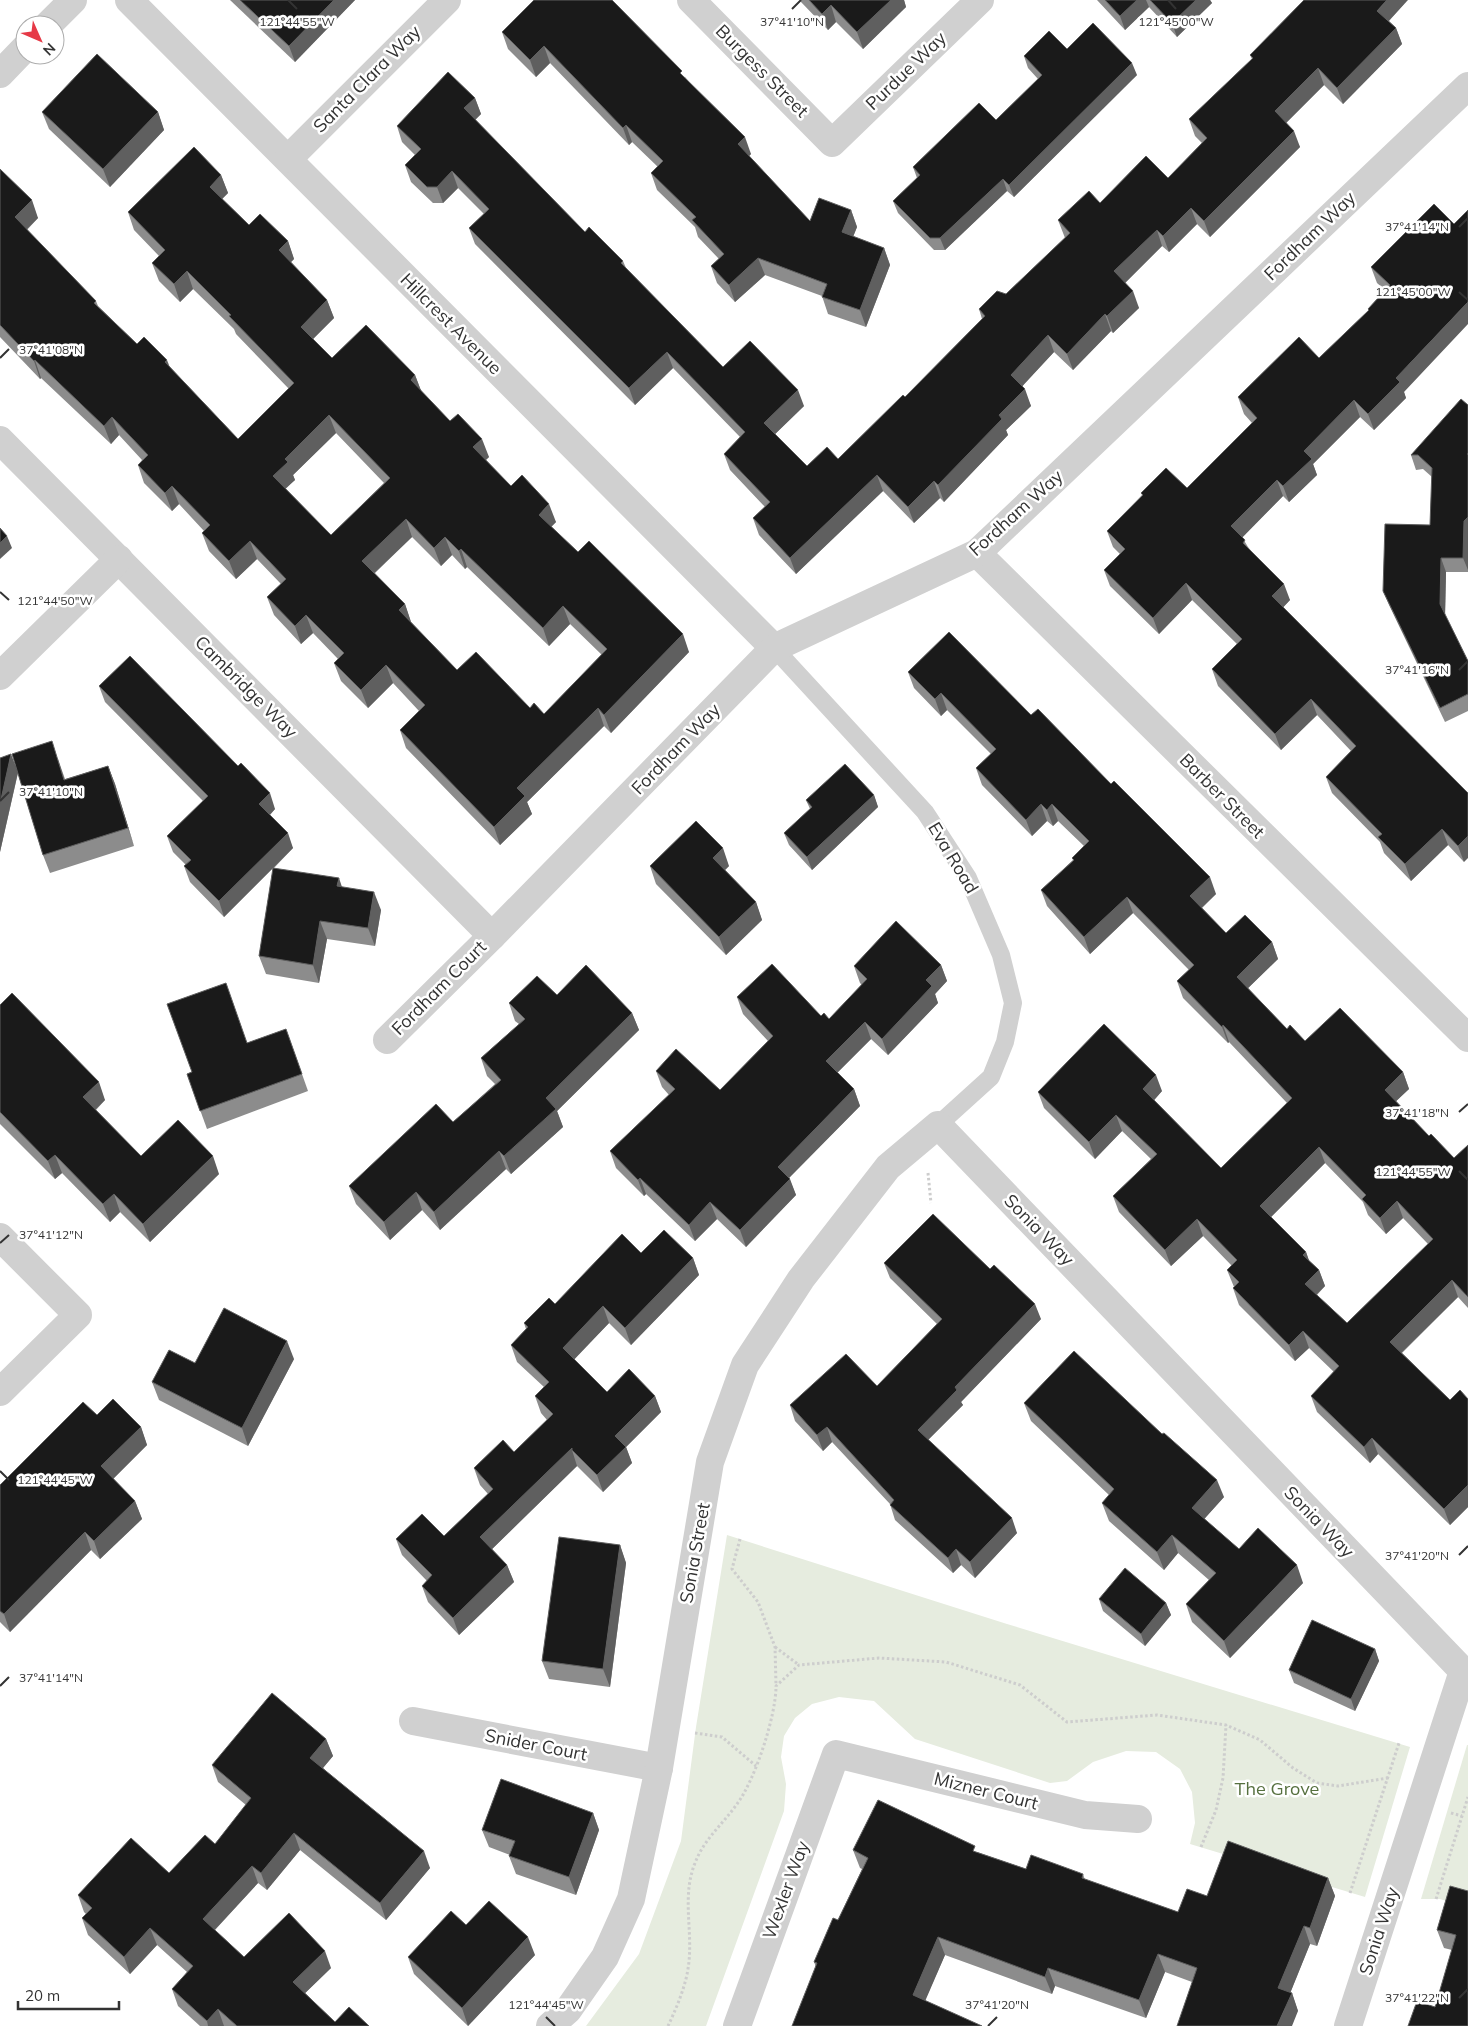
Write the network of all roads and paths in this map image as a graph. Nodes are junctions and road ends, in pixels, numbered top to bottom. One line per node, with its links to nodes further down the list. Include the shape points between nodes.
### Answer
1 (73, 0): 6 (street)
2 (129, 0): 11 (street, Hillcrest Avenue)
3 (447, 0): 11 (street, Santa Clara Way)
4 (691, 0): 10 (street, Burgess Street)
5 (980, 0): 10 (street, Purdue Way)
6 (58, 15)
7 (15, 58): 8 (street)
8 (0, 74)
9 (1468, 86): 13 (street, Fordham Way)
10 (832, 143)
11 (288, 159): 15 (street, Hillcrest Avenue)
12 (0, 440): 14 (street, Cambridge Way)
13 (977, 553): 15 (street, Fordham Way); 18 (street, Barber Street)
14 (119, 558): 16 (street); 17 (street, Cambridge Way)
15 (774, 648): 17 (street, Fordham Way); 20 (lane, Eva Road, via 925,812 968,878 1001,955 1013,1003 1005,1042 991,1077)
16 (0, 676)
17 (492, 936): 19 (street, Fordham Court)
18 (1468, 1038)
19 (386, 1040)
20 (938, 1125): 29 (street, Sonia Street, via 888,1167 801,1279 745,1365 710,1462); 43 (street, Sonia Way, via 1463,1671)
21 (0, 1237): 22 (street, via 78,1315)
22 (0, 1392)
23 (740, 1538): 24 (path, via 732,1569 758,1602)
24 (775, 1647): 25 (path); 26 (path)
25 (799, 1665): 26 (path); 28 (path, via 879,1658 946,1662 1020,1685 1067,1722 1157,1715)
26 (776, 1686): 32 (path, via 776,1699)
27 (413, 1721): 33 (street, Snider Court)
28 (1226, 1725): 34 (path, via 1260,1740 1317,1783 1338,1786); 37 (path, via 1223,1778 1216,1810)
29 (665, 1729): 32 (path, via 722,1737); 33 (street, Sonia Street)
30 (1399, 1743): 34 (path)
31 (836, 1754): 36 (street, Mizner Court, via 1085,1815); 42 (street, Wexler Way)
32 (756, 1766): 41 (path, via 738,1803 708,1837 695,1863 687,1898 688,1968)
33 (659, 1768): 40 (street, Sonia Street, via 631,1899 605,1958 568,2010)
34 (1388, 1778): 38 (path)
35 (1468, 1798): 39 (path)
36 (1138, 1819)
37 (1201, 1848)
38 (1350, 1893)
39 (1436, 1899)
40 (550, 2026)
41 (668, 2026)
42 (737, 2026)
43 (1348, 2026)

